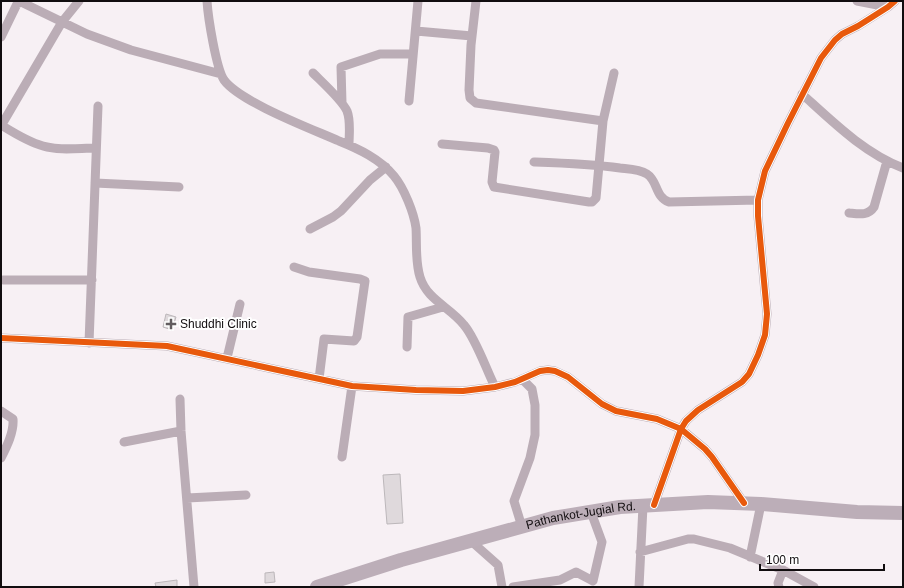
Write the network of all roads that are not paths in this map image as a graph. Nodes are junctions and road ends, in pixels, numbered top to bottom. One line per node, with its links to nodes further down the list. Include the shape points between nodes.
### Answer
1 (79, 1): 8 (street)
2 (208, 1): 15 (street, via 209,20)
3 (418, 1): 9 (street)
4 (476, 1): 10 (street)
5 (857, 1): 7 (street)
6 (28, 3): 8 (street); 11 (street, via 17,4)
7 (892, 4): 16 (street, via 835,40 821,58)
8 (62, 22): 15 (street, via 131,50); 21 (street)
9 (416, 32): 10 (street); 12 (street)
10 (472, 36): 20 (street, via 469,90 472,101)
11 (1, 37)
12 (413, 54): 17 (street); 18 (street, via 380,54 341,67)
13 (313, 73): 18 (street)
14 (614, 73): 20 (street)
15 (221, 74): 23 (street, via 231,87 269,110)
16 (802, 94): 25 (street, via 854,139); 32 (street, via 765,171)
17 (409, 101)
18 (342, 103): 23 (street, via 350,127)
19 (98, 106): 24 (street)
20 (603, 121): 27 (street)
21 (1, 126): 24 (street, via 44,147)
22 (442, 144): 27 (street, via 494,150 494,187 589,202 596,198)
23 (349, 145): 28 (street)
24 (96, 148): 30 (street)
25 (887, 161): 29 (street); 33 (street, via 874,207 867,214)
26 (534, 162): 27 (street)
27 (599, 165): 32 (street, via 637,170 647,174 662,198 669,202)
28 (386, 167): 34 (street, via 341,211); 39 (street, via 395,177 414,216 420,277 430,295)
29 (903, 168)
30 (95, 184): 31 (street); 37 (street)
31 (179, 187)
32 (758, 200): 50 (street, via 768,314 765,335 754,366 746,378 698,410)
33 (849, 213)
34 (310, 229)
35 (294, 267): 44 (street, via 309,272 365,281 357,337 354,341 324,339)
36 (3, 280): 37 (street)
37 (92, 280): 41 (street)
38 (240, 304): 43 (street)
39 (443, 307): 42 (street, via 408,316); 47 (street, via 464,324 470,333)
40 (1, 338): 41 (street)
41 (89, 343): 43 (street, via 167,346)
42 (407, 348)
43 (227, 358): 44 (street)
44 (319, 379): 46 (street)
45 (522, 379): 47 (street); 50 (street, via 544,370 562,373 602,404 616,411 652,418); 62 (street, via 532,389 535,435 530,458 514,501)
46 (352, 386): 47 (street, via 443,391); 53 (street)
47 (495, 387)
48 (180, 399): 51 (street)
49 (1, 412): 54 (street, via 13,419 14,425)
50 (681, 429): 57 (street, via 712,457); 59 (street)
51 (181, 431): 52 (street); 56 (street)
52 (124, 442)
53 (342, 457)
54 (1, 458)
55 (246, 495): 56 (street)
56 (187, 498): 68 (street)
57 (744, 504): 58 (main road, Pathankot-Jugial Rd.); 59 (main road, Pathankot-Jugial Rd., via 708,502)
58 (760, 504): 61 (main road, Pathankot-Jugial Rd.); 65 (street)
59 (649, 505): 60 (main road, Pathankot-Jugial Rd.); 64 (street)
60 (591, 512): 62 (main road, Pathankot-Jugial Rd., via 553,518); 71 (street, via 602,542 593,581 576,572 560,580)
61 (903, 513)
62 (522, 527): 63 (main road, Pathankot-Jugial Rd.)
63 (471, 541): 67 (main road, Pathankot-Jugial Rd., via 401,560); 70 (street, via 498,565)
64 (640, 552): 65 (street, via 694,539 730,548); 72 (street)
65 (750, 557): 66 (street)
66 (783, 570): 73 (street); 74 (street)
67 (345, 583): 69 (main road, Pathankot-Jugial Rd.)
68 (194, 587)
69 (316, 587)
70 (502, 587)
71 (513, 587)
72 (639, 587)
73 (778, 587)
74 (814, 587)

